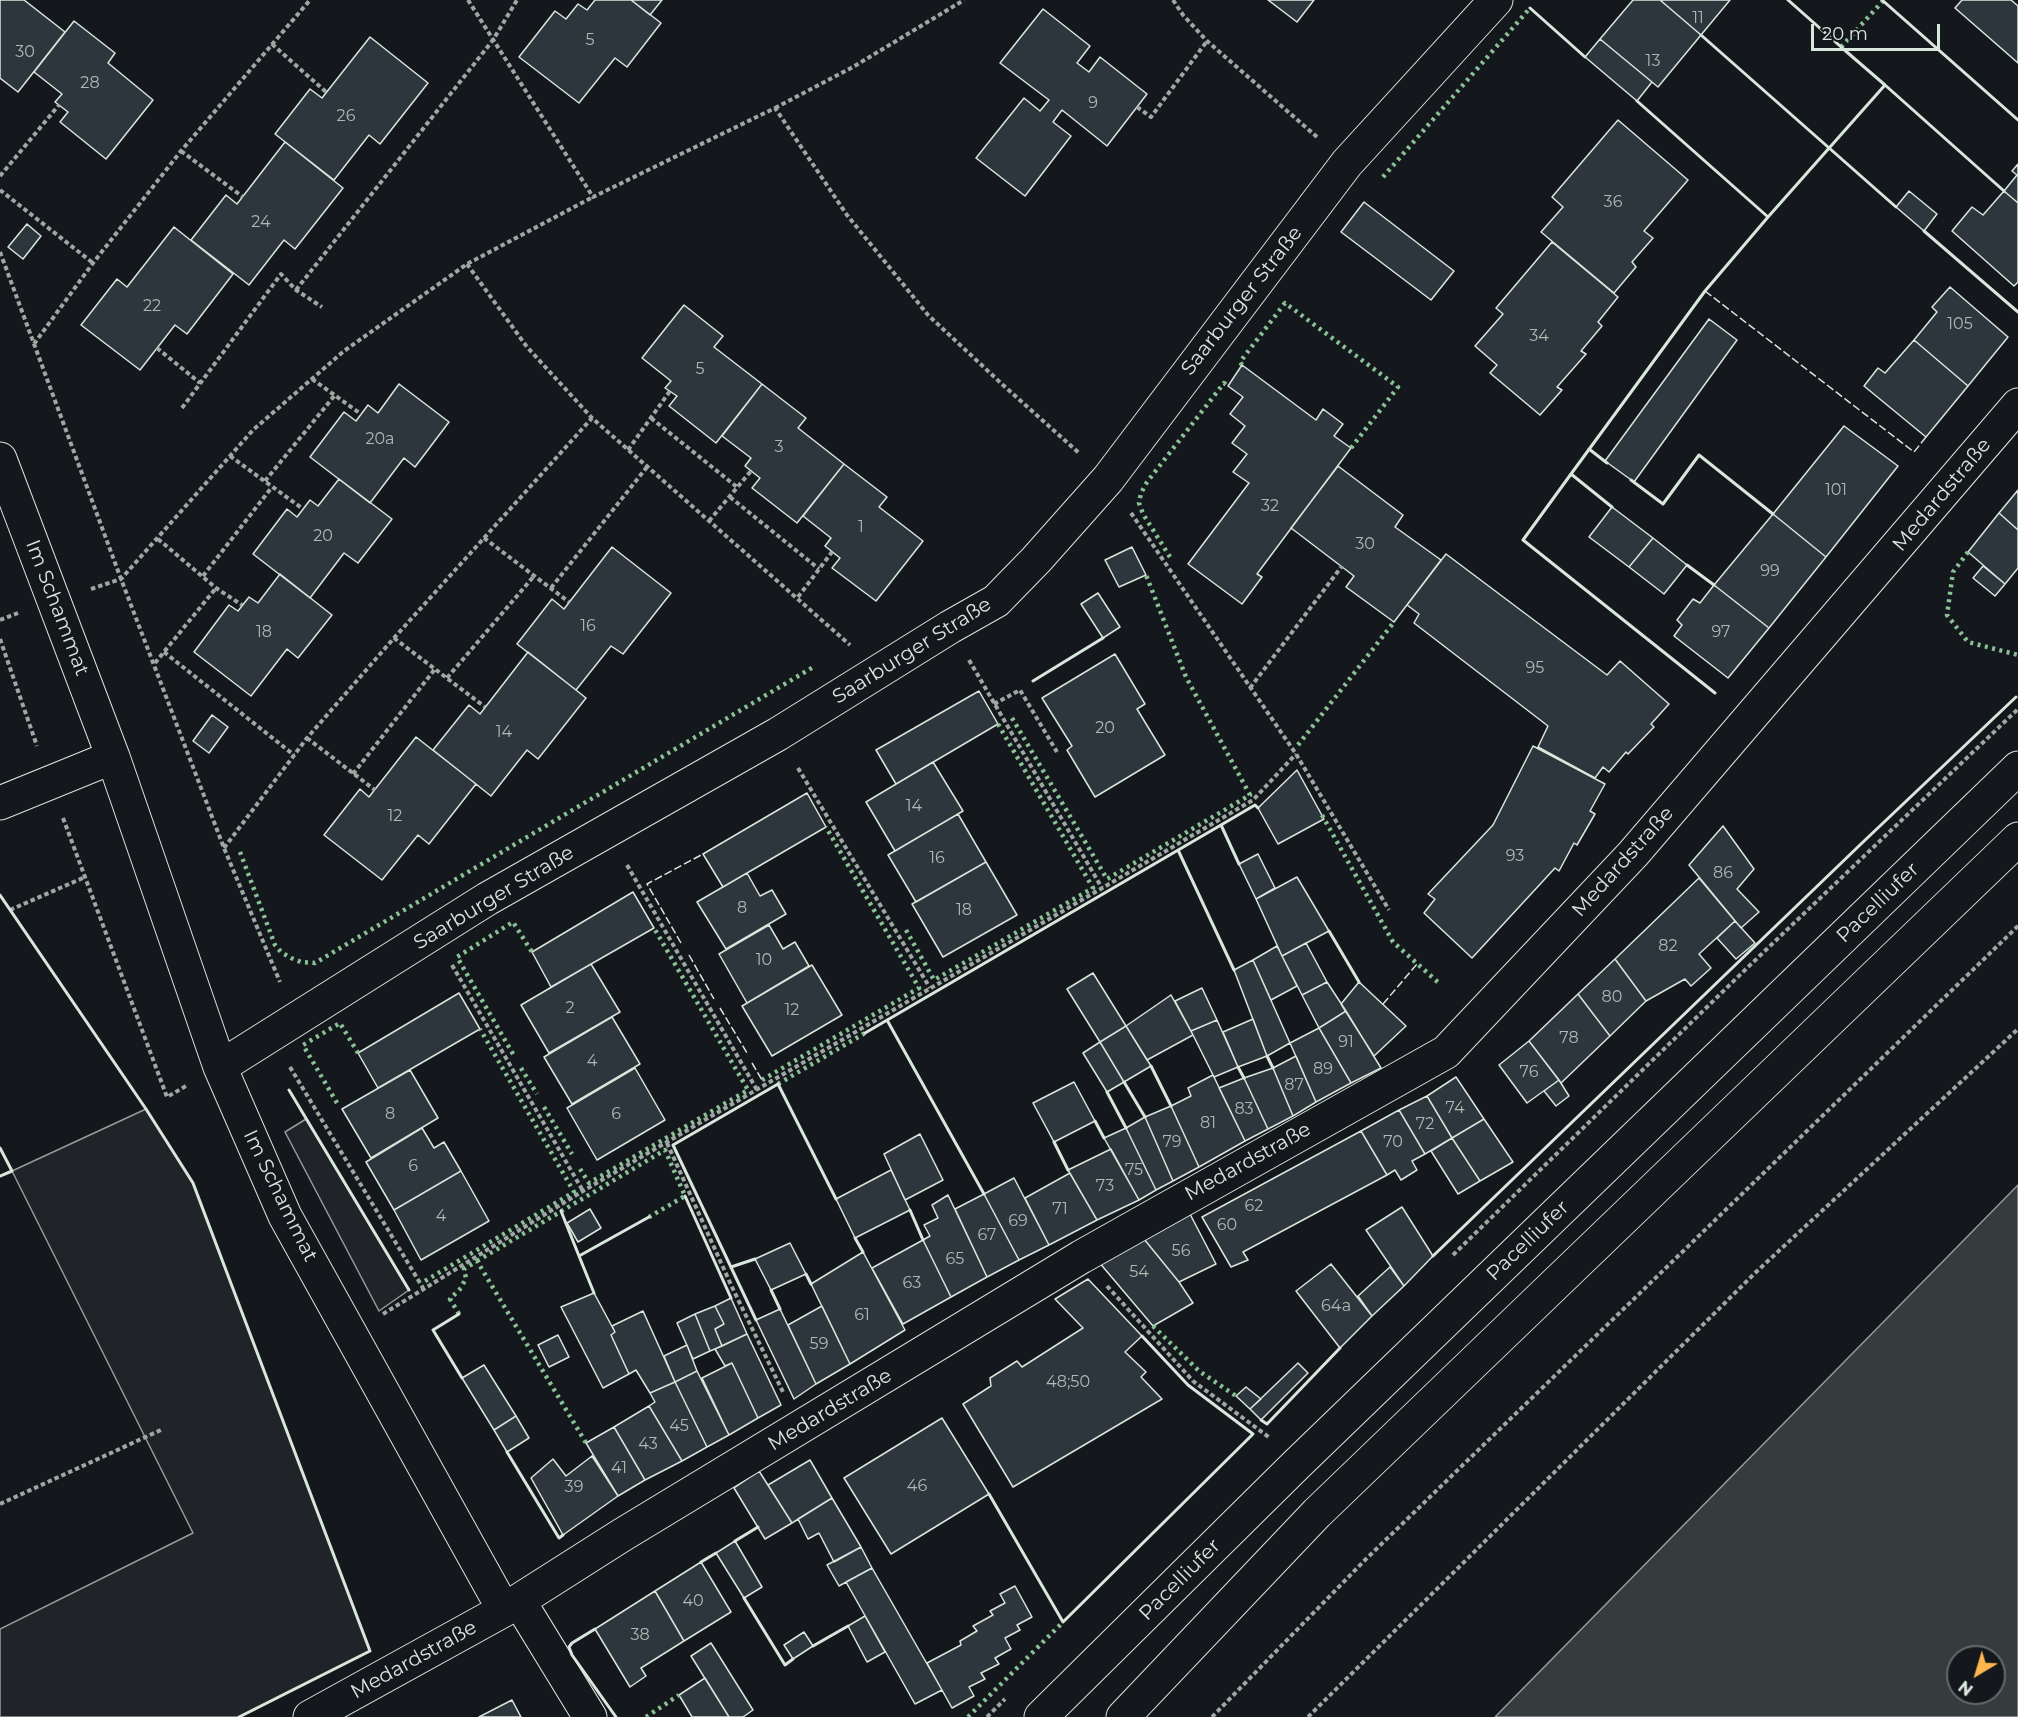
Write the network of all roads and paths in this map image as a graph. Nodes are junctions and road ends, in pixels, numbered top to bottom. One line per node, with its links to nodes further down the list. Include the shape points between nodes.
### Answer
1 (310, 0): 9 (path)
2 (468, 0): 7 (path)
3 (517, 0): 7 (path)
4 (964, 0): 13 (path, via 853,67)
5 (1173, 0): 8 (path)
6 (1496, 0): 41 (street, Saarburger Straße, via 1347,163)
7 (493, 40): 19 (path); 23 (path)
8 (1207, 41): 12 (path, via 1151,117); 14 (path)
9 (272, 44): 10 (path); 15 (path)
10 (326, 92)
11 (59, 105): 16 (path)
12 (1137, 107)
13 (775, 108): 19 (path); 41 (path, via 847,215 928,315)
14 (1288, 114)
15 (181, 151): 18 (path); 21 (path)
16 (0, 176)
17 (0, 190): 21 (path)
18 (243, 197)
19 (593, 197): 22 (path)
20 (0, 252): 25 (path)
21 (93, 263): 25 (path)
22 (467, 264): 27 (path, via 344,351); 34 (path, via 527,347)
23 (296, 290): 24 (path); 28 (path, via 281,274)
24 (322, 308)
25 (34, 344): 55 (path)
26 (157, 348): 28 (path)
27 (312, 379): 30 (path); 37 (path, via 253,430)
28 (200, 383): 32 (path)
29 (670, 391): 35 (path)
30 (335, 395): 33 (path); 42 (path)
31 (2018, 405): 101 (street, Medardstraße, via 1633,854 1446,1052)
32 (182, 408)
33 (361, 414)
34 (592, 418): 36 (path); 48 (path)
35 (651, 418): 36 (path); 44 (path)
36 (628, 450): 39 (path)
37 (230, 456): 42 (path); 49 (path)
38 (0, 459): 59 (street, Im Schammat)
39 (647, 467): 47 (path); 57 (path)
40 (751, 471): 44 (path)
41 (1108, 479): 62 (street, Saarburger Straße, via 996,601); 70 (path)
42 (265, 481): 43 (path)
43 (272, 487): 46 (path); 53 (path)
44 (737, 488): 45 (path)
45 (730, 496): 47 (path); 52 (path)
46 (303, 509)
47 (709, 521): 58 (path)
48 (484, 538): 54 (path); 63 (path)
49 (158, 539): 53 (path); 55 (path)
50 (832, 552): 52 (path)
51 (1342, 566): 70 (path)
52 (819, 568): 58 (path)
53 (203, 576): 56 (path)
54 (534, 576): 57 (path); 69 (path)
55 (121, 579): 59 (path); 66 (path)
56 (216, 588): 61 (path); 65 (path)
57 (551, 588): 60 (path)
58 (798, 597): 68 (path)
59 (54, 600): 78 (street, Im Schammat)
60 (569, 602)
61 (242, 605)
62 (950, 627): 68 (street, Saarburger Straße); 71 (path)
63 (394, 638): 67 (path); 74 (path)
64 (0, 639): 81 (path)
65 (164, 652): 66 (path); 77 (path)
66 (155, 664): 86 (path)
67 (435, 669): 69 (path); 80 (path)
68 (879, 672): 73 (street, Saarburger Straße)
69 (447, 678): 72 (path)
70 (1250, 688): 76 (path)
71 (994, 704): 75 (path, via 1020,690); 88 (path)
72 (485, 707)
73 (778, 734): 84 (street, Saarburger Straße); 93 (path)
74 (307, 738): 77 (path); 80 (path)
75 (1056, 752)
76 (1296, 754): 88 (path, via 1253,800); 90 (path)
77 (294, 755): 86 (path)
78 (113, 757): 81 (street); 97 (street, Im Schammat)
79 (2018, 768): 106 (street, Pacelliufer)
80 (353, 774): 82 (path)
81 (50, 782): 83 (street); 87 (path)
82 (375, 790)
83 (0, 803)
84 (608, 831): 92 (street, Saarburger Straße); 98 (path)
85 (2018, 839): 112 (street, via 1317,1513)
86 (224, 848): 94 (path)
87 (85, 877): 89 (path); 97 (path, via 167,1097)
88 (1102, 888): 93 (path)
89 (10, 910)
90 (1389, 910)
91 (2018, 926): 113 (path, via 1365,1560)
92 (433, 934): 94 (street, Saarburger Straße); 100 (path)
93 (930, 988): 98 (path)
94 (298, 1017): 96 (street, Saarburger Straße)
95 (2018, 1029): 114 (path, via 1755,1273)
96 (271, 1036): 97 (street, Saarburger Straße); 102 (path)
97 (220, 1067): 103 (street, Im Schammat, via 285,1216)
98 (757, 1090): 99 (path)
99 (667, 1143): 100 (path); 104 (path, via 732,1287)
100 (583, 1191): 102 (path)
101 (1081, 1257): 104 (street, Medardstraße); 106 (path, via 1193,1381 1270,1437)
102 (423, 1288): 103 (path)
103 (352, 1334): 108 (street, Im Schammat)
104 (802, 1426): 108 (street, Medardstraße)
105 (163, 1429): 107 (path)
106 (1296, 1465): 111 (street, Pacelliufer)
107 (0, 1504)
108 (512, 1605): 109 (street, Medardstraße); 110 (street, Im Schammat)
109 (310, 1717)
110 (590, 1717)
111 (1041, 1717)
112 (1123, 1717)
113 (1212, 1717)
114 (1308, 1717)

